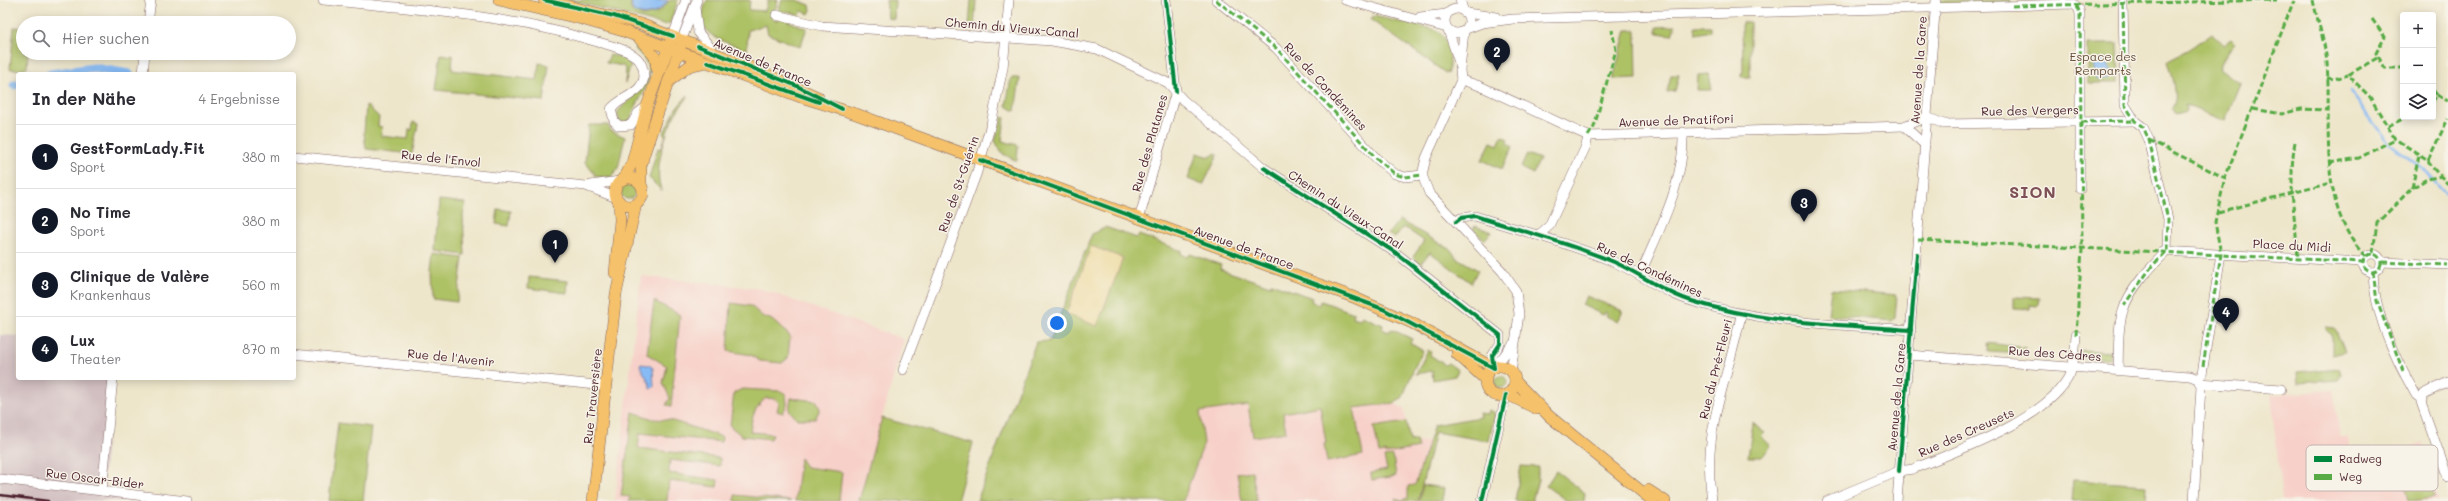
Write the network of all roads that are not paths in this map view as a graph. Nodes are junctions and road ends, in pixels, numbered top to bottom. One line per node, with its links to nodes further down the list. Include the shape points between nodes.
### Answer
1 (151, 0): 18 (street)
2 (323, 0): 36 (street, via 520,22 630,53 643,66 644,76 637,90 611,109 614,121 619,126 631,125 638,113)
3 (499, 0): 23 (main road, Avenue de France, via 578,18)
4 (544, 0): 25 (main road, Avenue de France, via 614,16)
5 (686, 0): 25 (street)
6 (1008, 0): 24 (street, Rue de St-Guérin)
7 (1166, 0): 35 (street, Rue des Platanes)
8 (1216, 0): 47 (street, Rue de Condémines, via 1276,48 1376,158 1395,174 1405,177)
9 (1345, 0): 19 (street)
10 (1452, 0): 16 (street)
11 (1460, 0): 15 (street)
12 (1935, 3): 20 (street); 38 (street, Avenue de la Gare); 40 (street, via 2012,6 2070,3 2077,6 2080,14)
13 (2123, 3): 39 (street, via 2125,105)
14 (696, 4): 25 (street); 27 (street, via 698,32)
15 (1465, 12): 16 (street, via 1457,9); 20 (street); 22 (street, via 1469,23)
16 (1448, 13): 19 (street, via 1427,17); 21 (street, via 1445,21)
17 (776, 15): 24 (street, Chemin du Vieux-Canal, via 822,26)
18 (149, 16)
19 (1403, 16): 21 (street)
20 (1513, 18): 22 (street, via 1482,23)
21 (1447, 29): 22 (street, via 1454,33); 30 (street)
22 (1465, 30): 30 (street)
23 (636, 35): 26 (main road, Avenue de France); 32 (main road, via 655,57)
24 (1006, 37): 35 (street, Chemin du Vieux-Canal, via 1048,40 1097,49 1143,69 1168,83); 46 (street, Rue de St-Guérin, via 998,101)
25 (678, 38): 26 (main road); 27 (main road, Avenue de France)
26 (673, 49): 29 (main road, Avenue de France); 32 (main road); 34 (main road)
27 (715, 53): 37 (main road, Avenue de France, via 797,86)
28 (144, 60): 31 (street)
29 (708, 62): 34 (main road, via 689,66); 37 (main road, Avenue de France, via 801,97)
30 (1460, 67): 33 (street)
31 (143, 72)
32 (658, 74): 36 (main road)
33 (1461, 80): 43 (street, Avenue de Pratifori, via 1480,86); 47 (street, via 1426,158)
34 (668, 82): 49 (main road, via 641,166)
35 (1176, 91): 54 (street, Rue des Platanes); 73 (street, Chemin du Vieux-Canal, via 1183,100 1264,168 1396,254 1500,335 1500,344 1492,356)
36 (647, 106): 48 (main road, via 632,163)
37 (842, 109): 46 (main road, Avenue de France)
38 (1927, 117): 40 (street, Rue des Vergers, via 1944,124); 41 (street, Avenue de Pratifori); 44 (street, Avenue de la Gare)
39 (2135, 121): 40 (street, Rue des Vergers); 57 (street, via 2143,127 2148,140 2167,213)
40 (2081, 122): 51 (street)
41 (1904, 126): 42 (street, Avenue de Pratifori); 44 (street)
42 (1683, 132): 43 (street, Avenue de Pratifori); 63 (street, via 1673,196)
43 (1588, 136): 56 (street, via 1586,146 1549,226)
44 (1925, 145): 67 (street, Avenue de la Gare)
45 (296, 156): 50 (street, Rue de l'Envol)
46 (980, 160): 54 (main road, Avenue de France); 75 (street, Rue de St-Guérin, via 964,210)
47 (1422, 175): 55 (street, via 1429,193)
48 (622, 180): 49 (main road, via 632,178); 50 (street, Rue de l'Envol); 52 (main road, via 616,189)
49 (641, 185): 53 (main road, via 642,195)
50 (586, 186): 52 (street, Rue de l'Envol)
51 (2080, 189)
52 (618, 200): 53 (main road, via 627,206); 64 (main road, Rue Traversière)
53 (636, 204): 64 (main road, Rue Traversière)
54 (1138, 219): 66 (main road, Avenue de France, via 1364,302)
55 (1456, 222): 56 (street, Rue de Condémines, via 1461,218 1476,216); 69 (street, via 1502,271 1516,291 1520,314)
56 (1535, 235): 63 (street, Rue de Condémines, via 1588,252)
57 (2165, 251): 58 (street, Place du Midi); 74 (street, via 2124,305)
58 (2221, 254): 59 (street, Place du Midi); 79 (street)
59 (2363, 262): 60 (street, via 2365,256 2374,253); 62 (street, via 2365,269)
60 (2382, 262): 61 (street); 62 (street, via 2378,270)
61 (2448, 265)
62 (2373, 272): 84 (street, via 2377,301 2394,351 2416,395)
63 (1640, 275): 65 (street, Rue de Condémines, via 1693,302)
64 (616, 294): 81 (main road, Rue Traversière)
65 (1741, 315): 67 (street, Rue de Condémines, via 1808,323); 98 (street, Rue du Pré-Fleuri, via 1713,422 1710,461)
66 (1426, 330): 73 (main road, Avenue de France); 78 (main road, Avenue de France, via 1474,367)
67 (1911, 330): 71 (street, Avenue de la Gare)
68 (2076, 335): 72 (street)
69 (1514, 343): 73 (street); 76 (street)
70 (296, 354): 81 (street, Rue de l'Avenir)
71 (1909, 355): 72 (street, Rue des Cèdres); 89 (street, Avenue de la Gare)
72 (2073, 366): 74 (street, Rue des Cèdres); 89 (street, Rue des Creusets, via 2069,376 2054,394 2027,418 1920,466)
73 (1494, 368): 76 (main road, via 1504,367); 78 (main road, via 1488,373)
74 (2118, 369): 79 (street, Rue des Cèdres, via 2190,376)
75 (903, 370)
76 (1513, 376): 83 (main road, via 1513,388); 85 (main road)
77 (113, 380): 92 (street)
78 (1486, 380): 83 (main road, via 1491,392 1500,396)
79 (2199, 381): 82 (street, Rue des Cèdres); 101 (street)
80 (2448, 382): 84 (street, via 2424,394)
81 (606, 386): 94 (main road, Rue Traversière)
82 (2280, 389)
83 (1506, 395): 85 (main road); 95 (street)
84 (2421, 399): 86 (street, via 2422,408)
85 (1549, 416): 88 (main road)
86 (2437, 445)
87 (2438, 447): 91 (street)
88 (1606, 462): 96 (main road); 97 (main road)
89 (1899, 471): 99 (street, Rue des Creusets); 100 (street, Avenue de la Gare)
90 (0, 478): 92 (street, Rue Oscar-Bider)
91 (2448, 478)
92 (102, 491): 93 (street, Rue Oscar-Bider)
93 (187, 501)
94 (593, 501)
95 (1482, 501)
96 (1653, 501)
97 (1665, 501)
98 (1712, 501)
99 (1827, 501)
100 (1897, 501)
101 (2194, 501)

